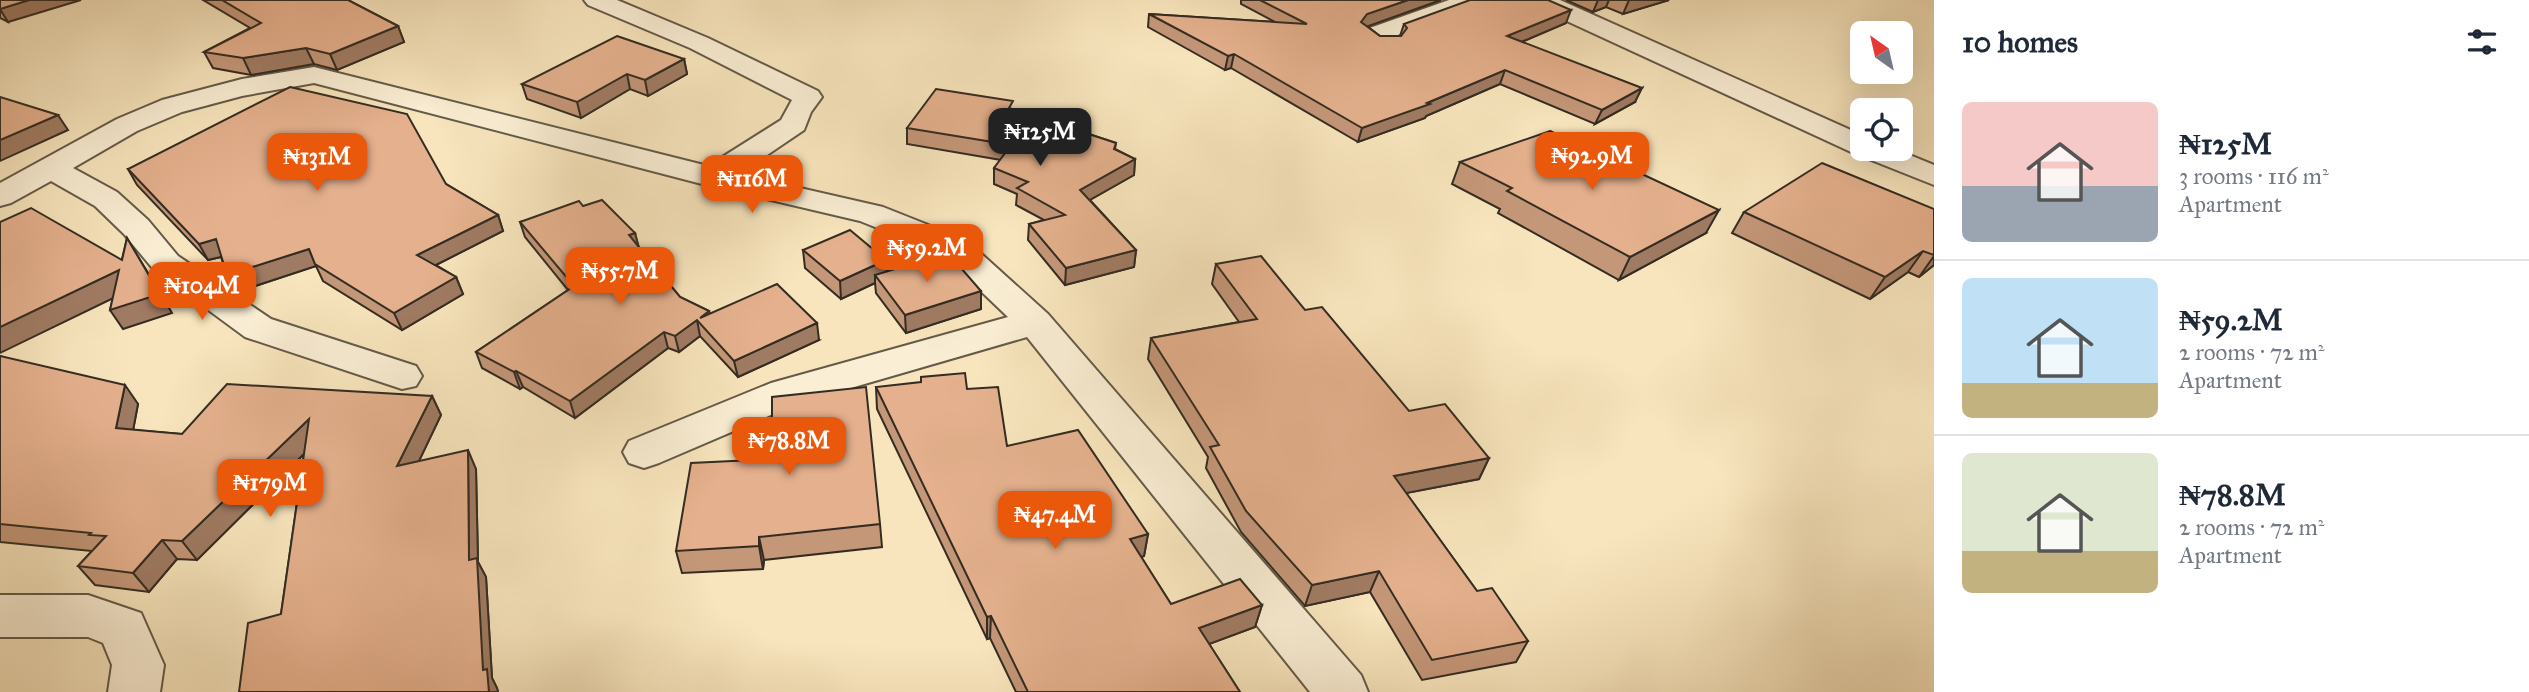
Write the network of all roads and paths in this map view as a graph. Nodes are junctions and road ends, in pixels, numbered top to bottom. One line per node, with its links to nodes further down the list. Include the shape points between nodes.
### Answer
1 (597, 0): 9 (street, via 699,43 808,97 794,124)
2 (1472, 0): 4 (street, via 1373,35)
3 (1541, 0): 5 (street)
4 (1388, 42)
5 (1850, 141)
6 (1898, 161): 8 (street)
7 (52, 169): 9 (street, via 128,125 185,103 251,85 314,75); 10 (street); 12 (street, via 106,199 166,263 258,328)
8 (1934, 176)
9 (713, 177): 11 (street, via 871,214 954,247)
10 (0, 196)
11 (1035, 322): 13 (street, via 786,393); 16 (street)
12 (402, 376)
13 (644, 452)
14 (0, 616): 15 (street, via 88,617 124,628 138,665)
15 (134, 692)
16 (1342, 692)

